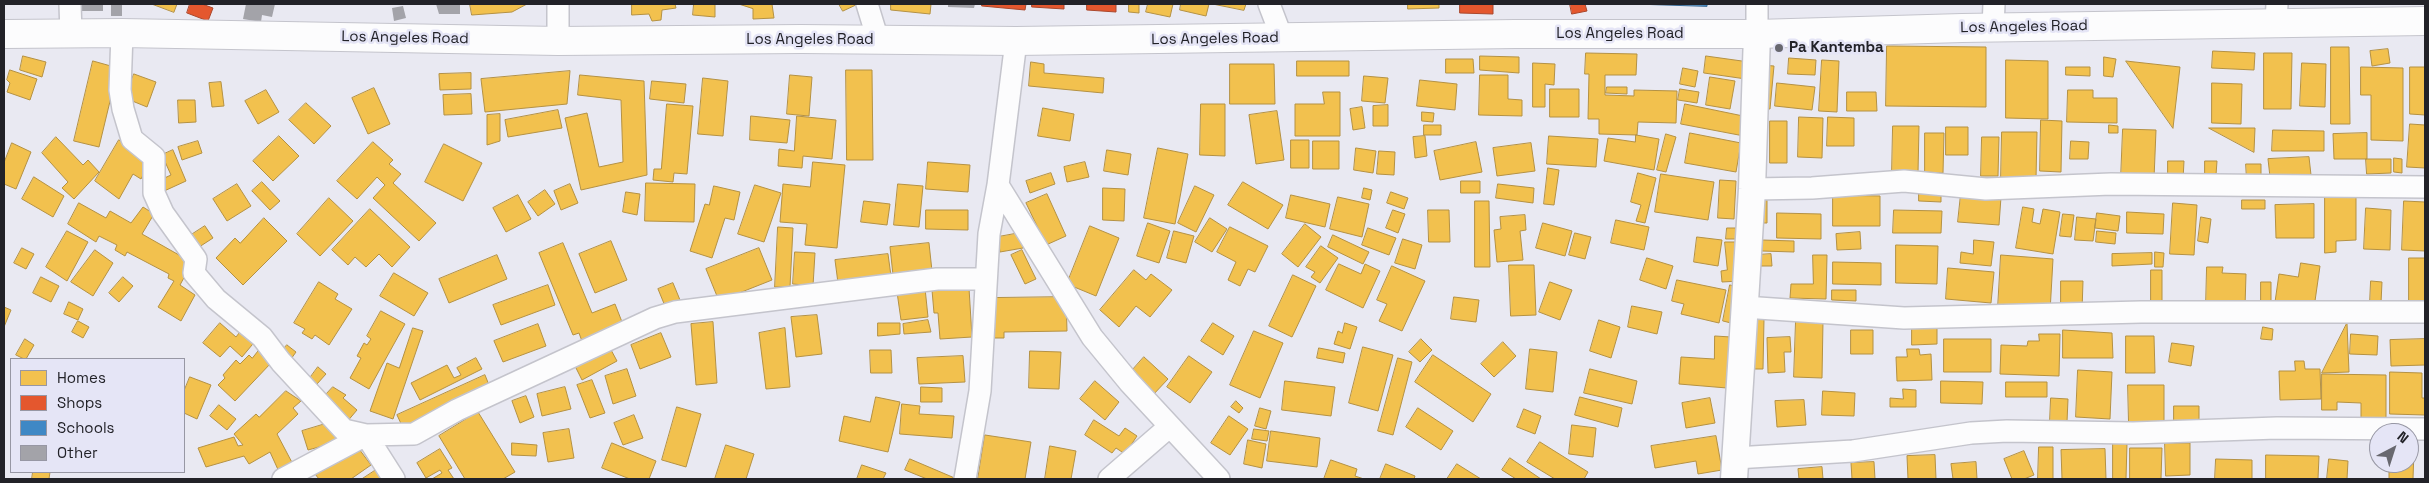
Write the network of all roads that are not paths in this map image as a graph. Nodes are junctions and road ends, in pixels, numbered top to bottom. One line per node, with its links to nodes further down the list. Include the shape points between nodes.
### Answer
1 (70, 4): 11 (street)
2 (558, 4): 15 (street)
3 (867, 4): 14 (street)
4 (1269, 4): 13 (street)
5 (1756, 4): 12 (street)
6 (2276, 13): 7 (main road, Los Angeles Road); 8 (main road, Los Angeles Road)
7 (1994, 16): 12 (main road, Los Angeles Road)
8 (2425, 21)
9 (122, 33): 11 (main road, Los Angeles Road); 15 (main road, Los Angeles Road); 25 (street, via 120,90 132,139 154,157 154,193 163,213 196,259 194,273 216,299 262,337 344,430)
10 (4, 34): 11 (main road, Los Angeles Road)
11 (71, 34)
12 (1757, 34): 13 (main road, Los Angeles Road); 19 (street)
13 (1282, 38): 16 (main road, Los Angeles Road)
14 (878, 40): 15 (main road, Los Angeles Road); 16 (main road, Los Angeles Road)
15 (558, 41)
16 (1016, 41): 17 (street)
17 (998, 184): 20 (street, via 988,234); 23 (street, via 1092,337)
18 (2425, 187): 19 (street, via 2111,184 1986,189 1904,181)
19 (1752, 189): 21 (street)
20 (985, 279): 25 (street, via 937,279 674,312 475,402 414,434); 29 (street, via 980,391)
21 (1744, 306): 22 (street, via 1904,318 2141,312); 26 (street)
22 (2425, 312)
23 (1169, 427): 30 (street); 31 (street)
24 (2425, 429): 26 (street, via 2007,430)
25 (366, 436): 27 (street); 28 (street)
26 (1734, 468)
27 (283, 479)
28 (394, 479)
29 (965, 479)
30 (1109, 479)
31 (1220, 479)

